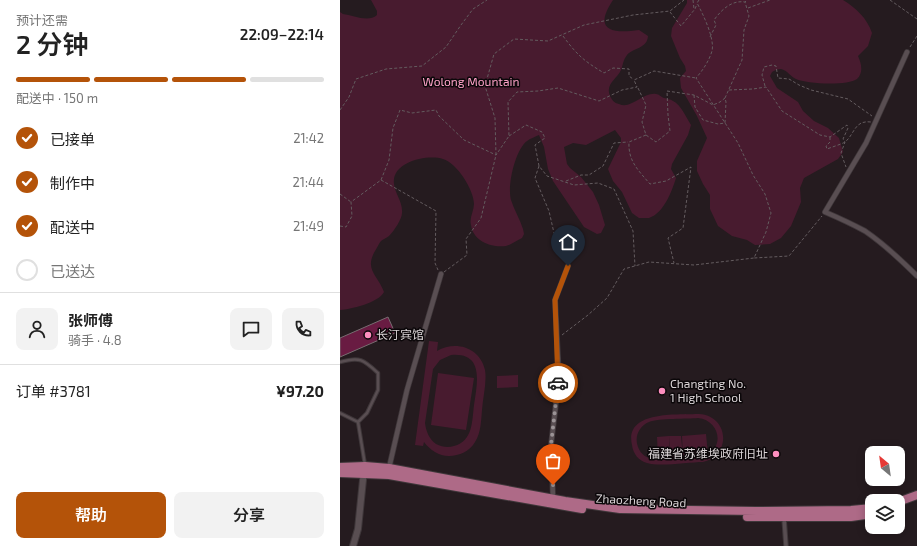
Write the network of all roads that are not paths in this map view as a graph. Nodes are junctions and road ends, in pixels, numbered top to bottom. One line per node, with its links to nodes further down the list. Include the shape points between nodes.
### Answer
1 (907, 52): 4 (street, via 866,143 825,212 866,232)
2 (568, 266): 13 (street, via 555,300 559,378 551,445)
3 (441, 274): 9 (street, via 407,390)
4 (917, 276)
5 (340, 362): 7 (lane, via 351,359 365,361 378,373 378,390 367,413)
6 (340, 413): 7 (lane)
7 (358, 422): 10 (lane)
8 (340, 467): 10 (main road)
9 (389, 468): 10 (main road); 13 (main road)
10 (364, 470): 11 (main road, Zhaozheng Road); 19 (main road, Zhaozheng Road, via 620,514); 20 (street, via 358,529)
11 (340, 473)
12 (917, 495): 14 (main road)
13 (553, 498): 17 (main road, via 620,509 756,511)
14 (905, 499)
15 (917, 500): 16 (main road)
16 (905, 504)
17 (865, 509)
18 (865, 515): 19 (main road, Zhaozheng Road)
19 (784, 517): 21 (street)
20 (353, 546)
21 (786, 546)

